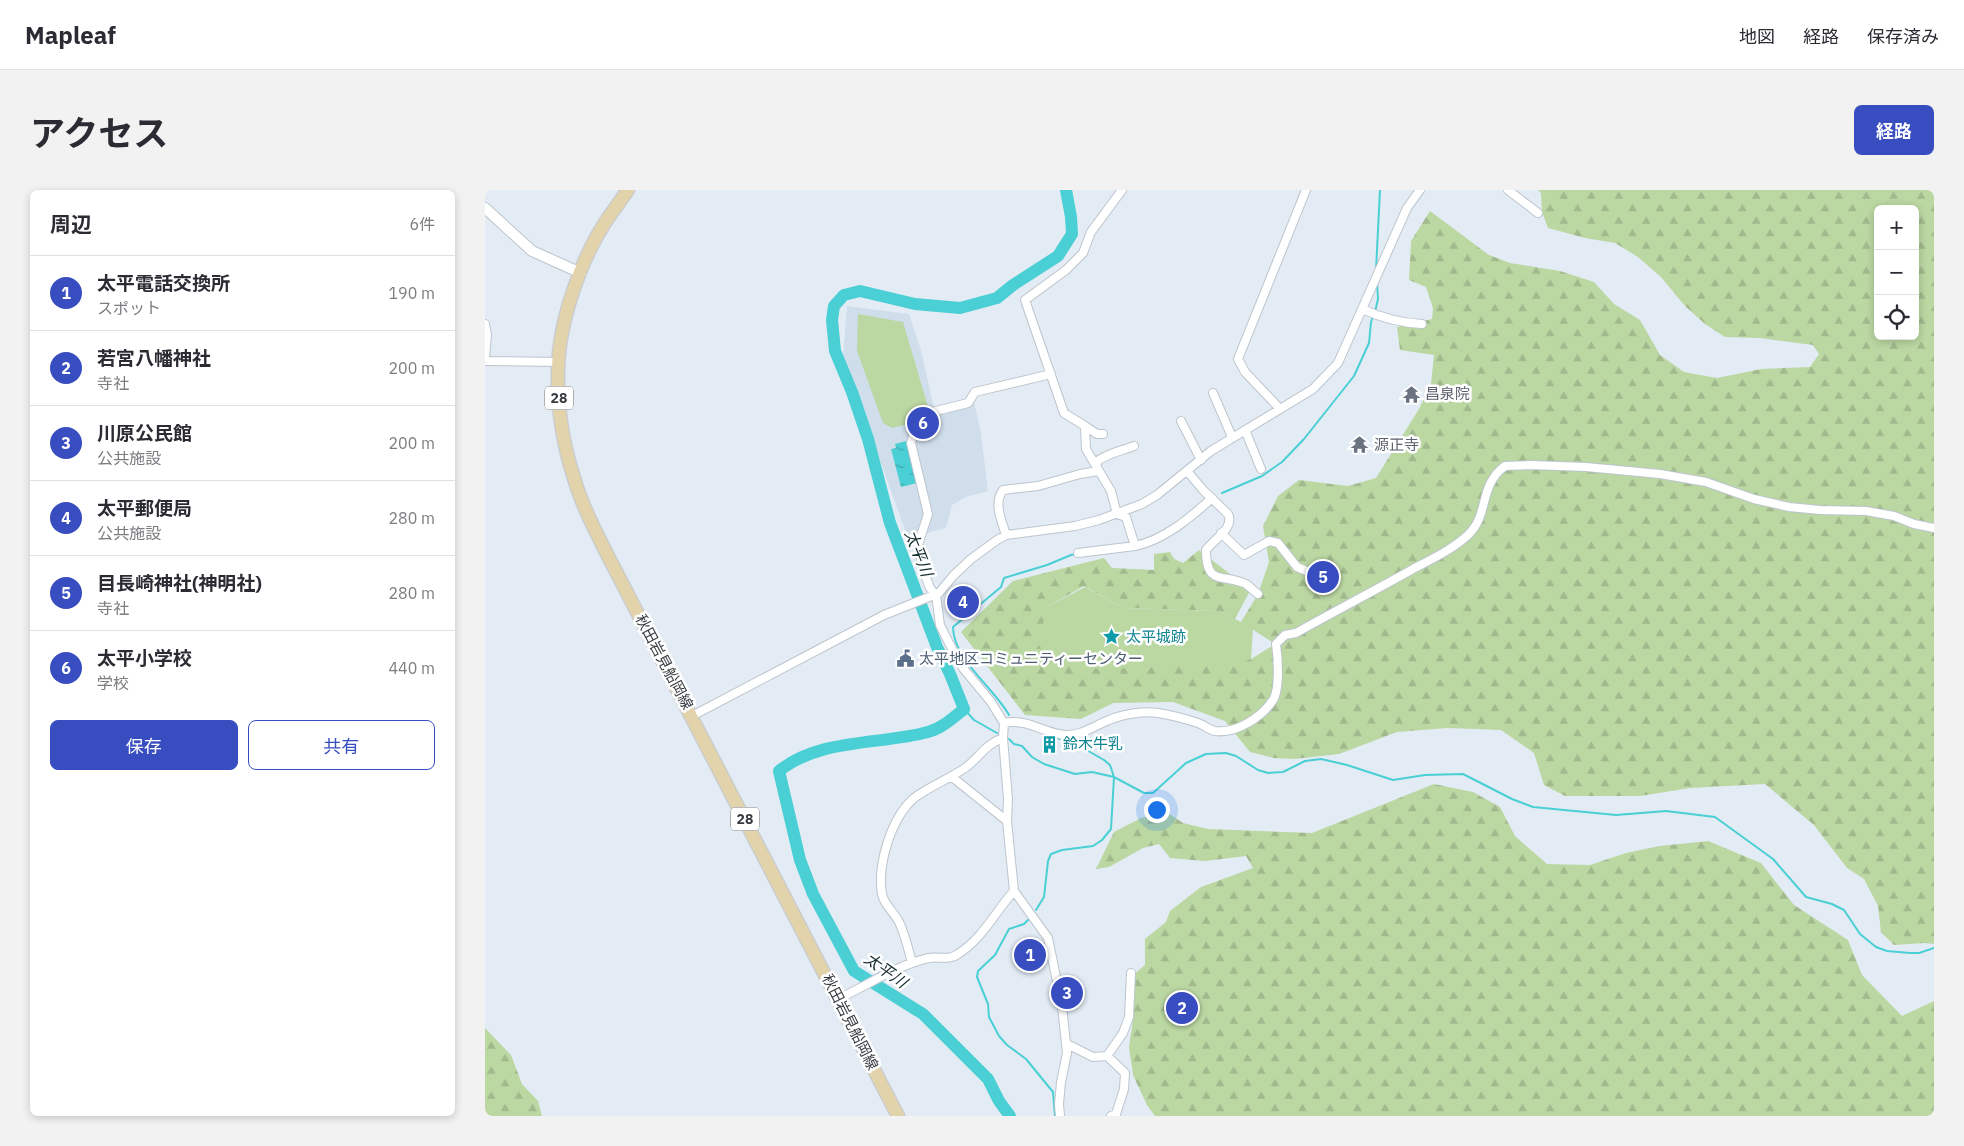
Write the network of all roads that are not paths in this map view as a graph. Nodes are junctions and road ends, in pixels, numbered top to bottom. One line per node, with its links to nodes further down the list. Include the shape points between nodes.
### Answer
1 (628, 190): 8 (main road, 秋田岩見船岡線 / 28, via 605,222)
2 (1122, 190): 15 (street, via 1091,232 1083,253 1066,270 1025,300)
3 (1306, 190): 17 (street, via 1238,359 1245,372)
4 (1419, 190): 9 (street, via 1407,208 1374,283)
5 (1508, 190): 7 (street)
6 (485, 208): 8 (street, via 532,251)
7 (1539, 212)
8 (581, 273): 14 (main road, 秋田岩見船岡線 / 28, via 569,306)
9 (1370, 313): 11 (street, via 1402,323); 17 (street, via 1338,363 1313,389)
10 (485, 324): 12 (street)
11 (1422, 324)
12 (485, 357)
13 (485, 361): 14 (street)
14 (559, 362): 38 (main road, 秋田岩見船岡線 / 28, via 560,412 574,478 591,522)
15 (1051, 374): 19 (street, via 1064,413); 37 (street, via 975,392 968,403 919,418 911,443 927,514 918,545)
16 (1213, 393): 22 (street)
17 (1280, 410): 20 (street)
18 (1181, 420): 24 (street)
19 (1085, 426): 21 (street); 26 (street, via 1086,449)
20 (1245, 430): 22 (street); 25 (street)
21 (1103, 434)
22 (1232, 437): 24 (street)
23 (1134, 446): 26 (street, via 1096,462)
24 (1201, 460): 27 (street)
25 (1261, 469)
26 (1098, 471): 29 (street, via 1111,491); 32 (street, via 1038,486 1003,490 998,503)
27 (1187, 471): 28 (street); 29 (street, via 1157,495)
28 (1212, 498): 31 (street, via 1230,518 1229,527); 33 (street, via 1152,542)
29 (1117, 514): 32 (street, via 1075,526); 33 (street, via 1125,517)
30 (1934, 528): 39 (street, via 1866,511 1789,507 1706,482 1660,474 1586,467 1505,466 1493,477 1485,493 1477,526 1468,535 1381,587 1296,633 1285,635 1276,644 1277,676 1273,700 1253,720 1235,730 1215,731 1158,713 1127,715 1066,735 1033,725 1012,721)
31 (1221, 533): 35 (street, via 1244,555 1269,541 1278,542 1297,567); 36 (street, via 1206,550 1211,572 1214,576 1244,583)
32 (1006, 535): 37 (street, via 971,560)
33 (1135, 546): 34 (street)
34 (1078, 553)
35 (1309, 572)
36 (1258, 594)
37 (933, 596): 38 (street, via 905,605); 39 (street, via 949,646)
38 (692, 716): 46 (main road, 秋田岩見船岡線 / 28)
39 (1004, 723): 40 (street)
40 (1003, 738): 41 (street, via 990,743 974,761); 42 (street)
41 (951, 777): 42 (street); 44 (street, via 903,808 895,822 883,864 882,894 901,924)
42 (1007, 821): 43 (street)
43 (1014, 891): 44 (street, via 984,932 957,956); 47 (street, via 1048,938)
44 (912, 962): 46 (street)
45 (1131, 973): 48 (street, via 1129,1017 1123,1033)
46 (838, 999): 49 (main road, 秋田岩見船岡線 / 28)
47 (1067, 1044): 48 (street, via 1093,1057); 50 (street)
48 (1107, 1056): 51 (street, via 1125,1073 1116,1114)
49 (898, 1116)
50 (1060, 1116)
51 (1111, 1116)

